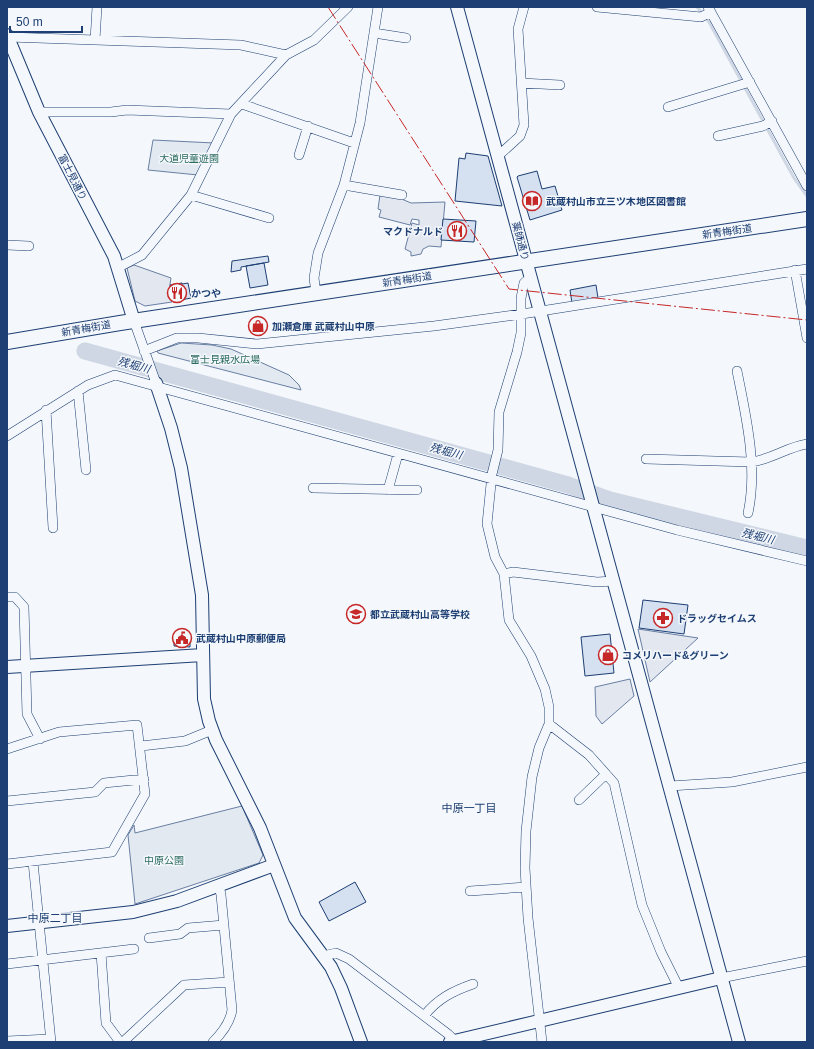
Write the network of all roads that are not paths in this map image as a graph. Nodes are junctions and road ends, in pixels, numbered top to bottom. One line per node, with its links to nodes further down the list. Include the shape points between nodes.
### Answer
1 (97, 7): 11 (street)
2 (348, 7): 12 (street, via 314,40)
3 (378, 7): 8 (street)
4 (457, 7): 25 (street, 薬師通り)
5 (524, 7): 14 (street, via 518,29)
6 (597, 7): 7 (street, via 701,17)
7 (710, 9): 13 (street)
8 (374, 33): 10 (street); 23 (street, via 360,122)
9 (7, 36): 11 (street); 18 (street, 富士見通り)
10 (406, 38)
11 (95, 40): 12 (street, via 241,46)
12 (286, 55): 16 (street)
13 (750, 82): 17 (street); 20 (street)
14 (521, 83): 15 (street); 25 (street, via 524,125 520,136)
15 (560, 85)
16 (242, 104): 19 (street); 21 (street)
17 (668, 107)
18 (39, 112): 19 (street, via 127,110); 35 (street, 富士見通り)
19 (231, 114): 28 (street)
20 (772, 122): 22 (street); 27 (street)
21 (308, 126): 23 (street); 24 (street)
22 (718, 136)
23 (354, 143): 26 (street)
24 (299, 155)
25 (498, 156): 34 (street, 薬師通り)
26 (344, 185): 29 (street); 39 (street, via 318,253 314,278)
27 (807, 186)
28 (191, 195): 30 (street); 35 (street, via 142,255)
29 (402, 195)
30 (269, 218)
31 (807, 219): 34 (main road, 新青梅街道)
32 (7, 246): 33 (street)
33 (29, 246)
34 (527, 261): 38 (street, 薬師通り); 39 (main road, 新青梅街道)
35 (119, 267): 42 (street, 富士見通り)
36 (807, 269): 37 (street)
37 (795, 270): 40 (street); 43 (street)
38 (531, 277): 40 (street, 薬師通り); 41 (street, via 524,284 521,298)
39 (316, 293): 42 (main road, 新青梅街道)
40 (540, 311): 41 (street); 60 (street, 薬師通り)
41 (522, 314): 45 (street, via 257,344 177,338); 56 (street, via 517,352 499,412 497,455)
42 (134, 321): 44 (main road, 新青梅街道); 45 (street)
43 (807, 338)
44 (7, 342)
45 (144, 352): 47 (street)
46 (737, 371): 54 (street)
47 (156, 385): 48 (street, via 115,375); 52 (street); 67 (street, via 171,428 183,483 202,595)
48 (78, 391): 49 (street); 55 (street)
49 (46, 410): 50 (street); 62 (street)
50 (7, 436)
51 (807, 444): 54 (street)
52 (398, 454): 56 (street); 58 (street)
53 (646, 459): 54 (street)
54 (751, 462): 61 (street)
55 (86, 470)
56 (492, 477): 60 (street); 64 (street, via 487,524 495,557)
57 (313, 488): 58 (street)
58 (388, 490): 59 (street)
59 (417, 490)
60 (594, 506): 63 (street, via 739,546); 65 (street, 薬師通り)
61 (748, 513)
62 (53, 528)
63 (807, 561)
64 (504, 574): 65 (street, via 512,572 597,582); 70 (street, via 509,620 527,649 545,689)
65 (614, 581): 78 (street, 薬師通り)
66 (7, 598): 68 (street, via 15,597 24,607)
67 (202, 655): 68 (street); 71 (street, via 204,699)
68 (25, 666): 69 (street); 72 (street, via 27,714)
69 (7, 667)
70 (549, 724): 76 (street, via 589,755); 85 (street, via 539,748 532,777 526,831)
71 (212, 730): 73 (street, via 185,741); 83 (street, via 260,828)
72 (40, 739): 73 (street, via 59,732 137,725); 74 (street)
73 (141, 746): 77 (street)
74 (7, 749)
75 (807, 767): 78 (street, via 732,782)
76 (606, 774): 79 (street); 100 (street, via 614,783 619,799 642,904)
77 (144, 779): 80 (street, via 104,783 95,792); 81 (street, via 145,794 112,852)
78 (670, 786): 97 (street, 薬師通り)
79 (579, 800)
80 (7, 801)
81 (33, 862): 82 (street); 87 (street)
82 (7, 864)
83 (274, 865): 84 (street); 93 (street, via 295,918)
84 (218, 885): 87 (street, via 177,901 134,912); 88 (street)
85 (526, 887): 86 (street); 102 (street)
86 (470, 891)
87 (39, 923): 89 (street); 94 (street)
88 (224, 925): 90 (street, via 188,928 180,934); 98 (street)
89 (7, 926)
90 (149, 938)
91 (134, 949): 92 (street)
92 (101, 953): 94 (street); 105 (street, via 106,1024)
93 (323, 956): 101 (street, via 336,953 349,959); 107 (street, via 337,978)
94 (42, 960): 96 (street); 103 (street)
95 (807, 961): 97 (street)
96 (7, 964)
97 (721, 978): 100 (street); 110 (street, 薬師通り)
98 (229, 982): 105 (street, via 184,985); 106 (street, via 231,1016)
99 (473, 984): 101 (street, via 437,1001)
100 (679, 988): 102 (street)
101 (424, 1016): 108 (street, via 451,1036)
102 (539, 1021): 108 (street); 109 (street)
103 (50, 1040): 104 (street)
104 (7, 1041)
105 (121, 1042)
106 (213, 1042)
107 (361, 1042)
108 (453, 1042)
109 (542, 1042)
110 (739, 1042)

